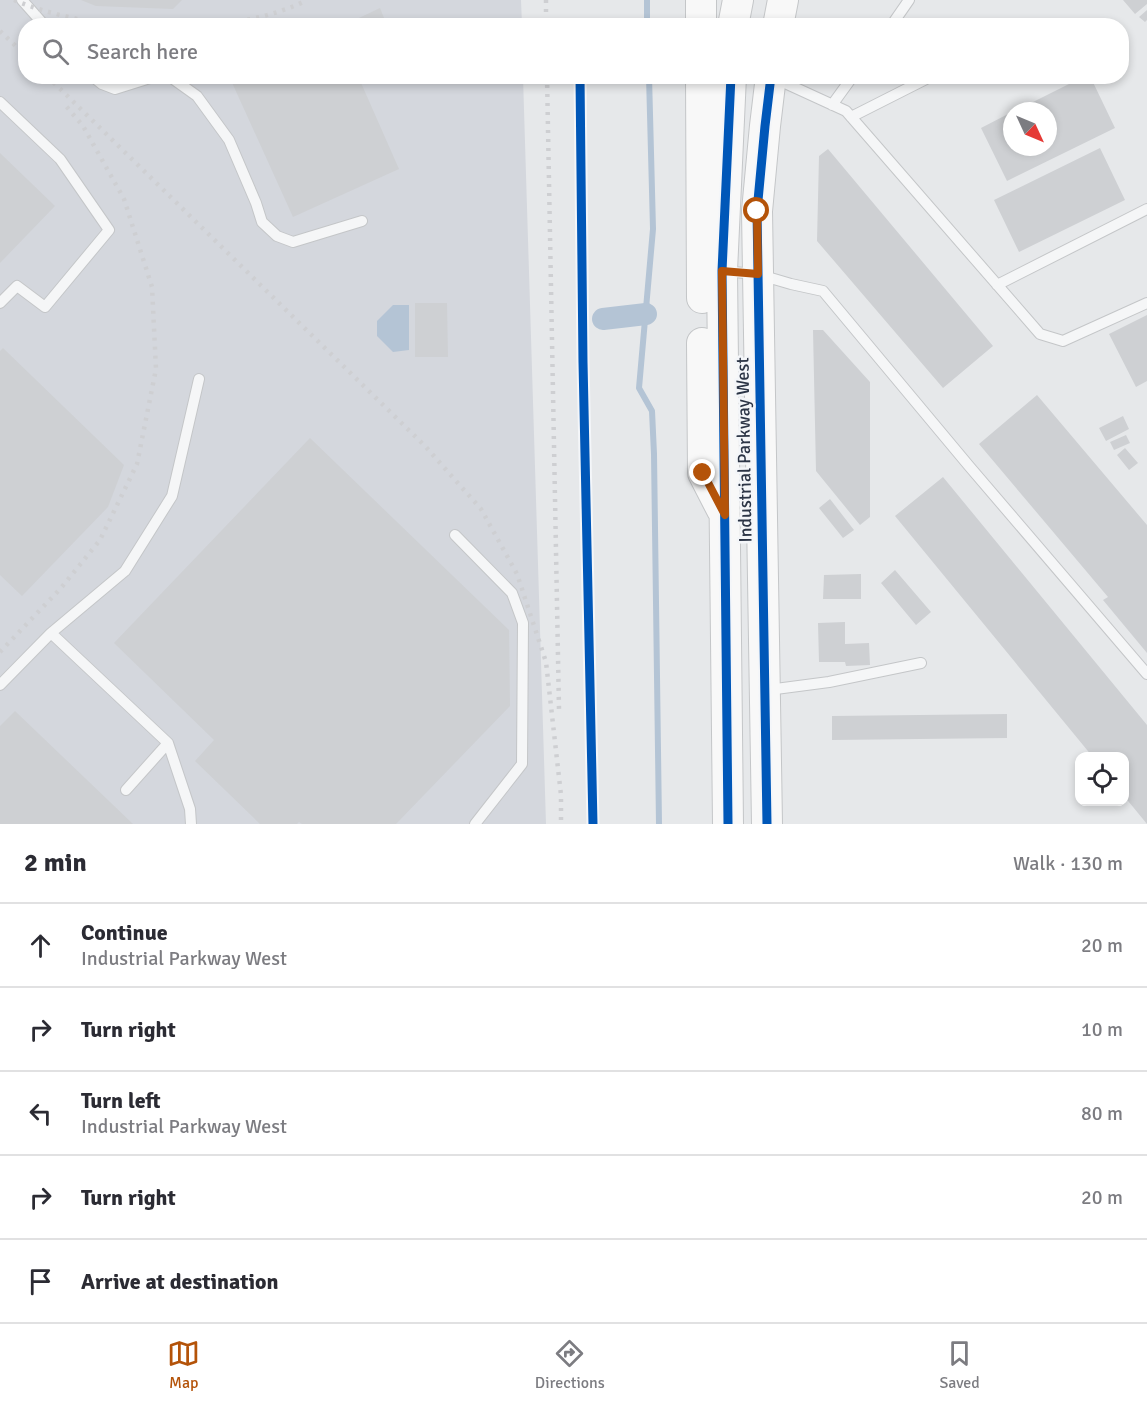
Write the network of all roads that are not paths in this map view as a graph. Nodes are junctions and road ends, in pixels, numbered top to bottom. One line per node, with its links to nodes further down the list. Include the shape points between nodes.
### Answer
1 (22, 0): 6 (lane)
2 (701, 0): 7 (main road)
3 (738, 0): 8 (main road)
4 (783, 0): 9 (main road)
5 (909, 0): 10 (lane)
6 (38, 18)
7 (701, 18)
8 (735, 18)
9 (780, 18)
10 (897, 18)
11 (102, 84): 12 (lane, via 115,89)
12 (131, 84)
13 (180, 84): 24 (lane, via 197,96 229,140 262,222 277,236 293,242)
14 (701, 84): 31 (main road, via 703,473)
15 (731, 84): 25 (main road, Industrial Parkway West)
16 (770, 84): 26 (main road, Industrial Parkway West, via 757,211)
17 (786, 84): 21 (lane)
18 (847, 84): 21 (lane)
19 (916, 84): 22 (lane)
20 (0, 102): 28 (lane, via 60,159 109,230 45,307 17,286)
21 (832, 105): 22 (lane)
22 (851, 117): 27 (lane)
23 (1147, 209): 27 (lane)
24 (362, 221)
25 (722, 271): 26 (lane); 31 (main road, Industrial Parkway West)
26 (758, 274): 35 (lane, via 823,291); 37 (main road, Industrial Parkway West)
27 (997, 285): 29 (lane, via 1040,334 1063,341)
28 (0, 303)
29 (1147, 303)
30 (199, 379): 33 (lane, via 172,496 125,571)
31 (725, 515): 42 (main road, Industrial Parkway West)
32 (455, 535): 41 (lane, via 512,593 523,624 522,764)
33 (51, 633): 36 (lane); 38 (lane)
34 (921, 663): 37 (lane, via 829,682)
35 (1147, 675)
36 (0, 685)
37 (765, 690): 43 (main road, Industrial Parkway West)
38 (168, 743): 39 (lane); 40 (lane, via 190,809)
39 (126, 790)
40 (191, 824)
41 (475, 824)
42 (728, 824)
43 (767, 824)

